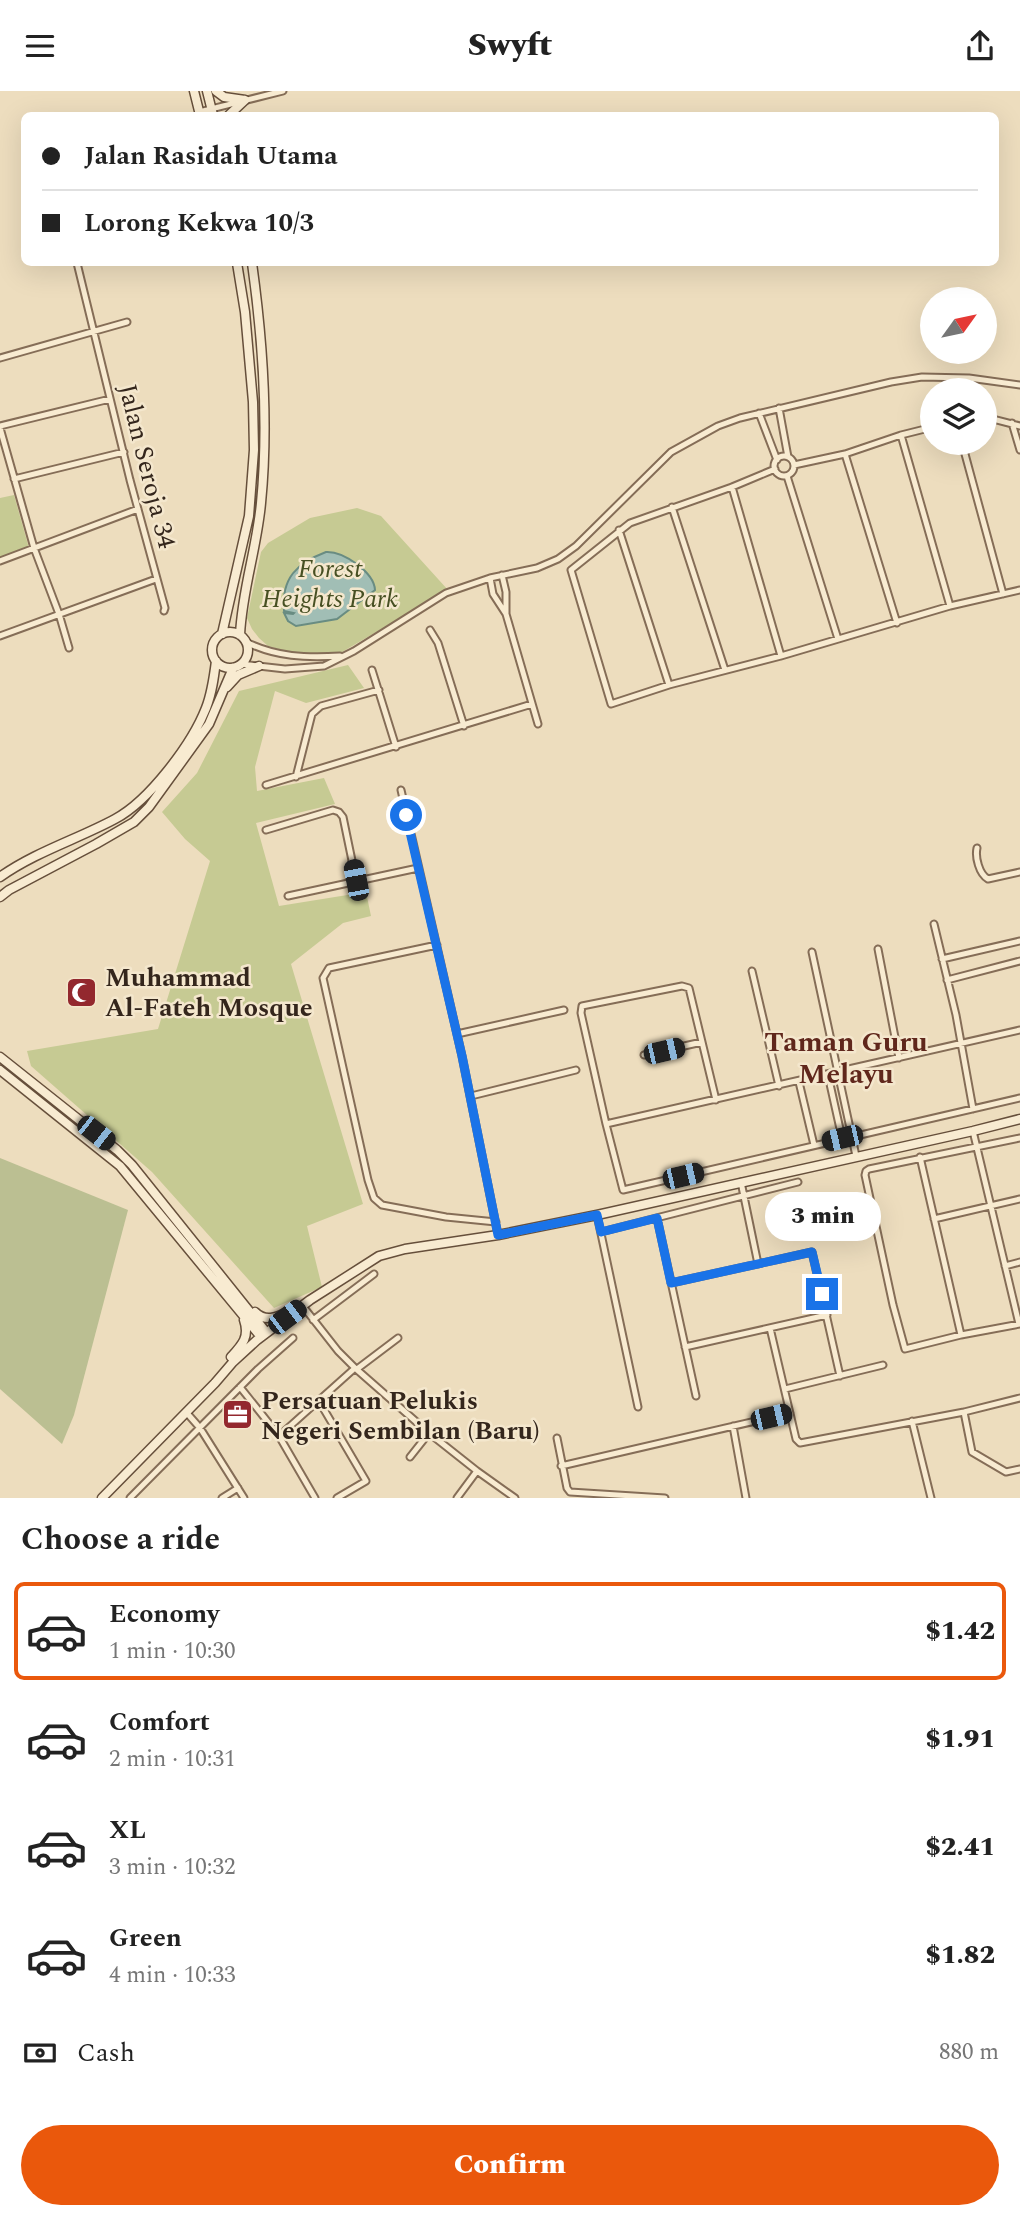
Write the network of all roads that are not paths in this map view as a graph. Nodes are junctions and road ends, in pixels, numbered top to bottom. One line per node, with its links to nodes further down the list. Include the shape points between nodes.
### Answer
1 (194, 91): 6 (street)
2 (207, 91): 7 (street)
3 (216, 91): 5 (street)
4 (283, 91): 5 (street)
5 (245, 100): 7 (street); 8 (street)
6 (199, 112)
7 (212, 112)
8 (232, 112)
9 (78, 266): 13 (street, Jalan Seroja 34)
10 (237, 266): 52 (street, via 253,393 253,473 240,566)
11 (252, 266): 54 (street, via 265,394 265,445 259,528 240,618)
12 (127, 322): 13 (street)
13 (94, 330): 14 (street); 16 (street, Jalan Seroja 34)
14 (0, 358)
15 (1020, 385): 17 (street, via 922,377)
16 (110, 399): 22 (street); 26 (street, Jalan Seroja 34)
17 (779, 408): 18 (street); 29 (street)
18 (759, 413): 30 (street); 41 (street, via 718,426 671,452 576,547 558,559)
19 (997, 420): 20 (street)
20 (1012, 423): 21 (street); 25 (street)
21 (1020, 426)
22 (0, 427): 34 (street)
23 (920, 430): 24 (street)
24 (901, 435): 27 (street); 46 (street)
25 (1020, 450)
26 (124, 452): 34 (street); 37 (street, Jalan Seroja 34)
27 (845, 454): 31 (street); 50 (street)
28 (965, 455): 45 (street)
29 (788, 457): 30 (street); 31 (street)
30 (777, 460): 32 (street)
31 (794, 465): 33 (street)
32 (775, 469): 33 (street); 35 (street)
33 (787, 475): 55 (street)
34 (14, 479): 39 (street)
35 (732, 487): 36 (street); 58 (street)
36 (672, 507): 38 (street); 63 (street)
37 (138, 509): 39 (street); 43 (street, Jalan Seroja 34)
38 (620, 530): 64 (street); 64 (street, via 571,570 611,704)
39 (34, 548): 40 (street); 48 (street)
40 (0, 561)
41 (502, 575): 42 (street); 49 (street)
42 (490, 578): 49 (street, via 493,594); 57 (street, via 446,593)
43 (156, 579): 47 (street, Jalan Seroja 34); 48 (street)
44 (1020, 590): 45 (street)
45 (1003, 594): 46 (street)
46 (950, 606): 50 (street)
47 (164, 611)
48 (59, 614): 53 (street); 56 (street)
49 (506, 614): 67 (street)
50 (897, 623): 55 (street)
51 (430, 630): 69 (street)
52 (222, 634): 54 (street, via 231,632); 59 (street, via 213,643)
53 (0, 636)
54 (243, 639): 57 (street, via 262,650 286,655); 60 (street, via 247,656)
55 (838, 639): 58 (street)
56 (69, 648)
57 (343, 656): 61 (street, via 324,666)
58 (781, 656): 63 (street)
59 (216, 661): 60 (street, via 224,667); 78 (street, via 201,720 143,799 117,818)
60 (237, 666): 61 (street); 66 (street)
61 (259, 666): 66 (street, via 238,675)
62 (372, 670): 65 (street)
63 (725, 670): 64 (street)
64 (670, 685)
65 (379, 690): 70 (street); 71 (street, via 316,709)
66 (220, 698): 81 (street, via 199,740 134,822)
67 (532, 704): 68 (street); 69 (street)
68 (538, 723)
69 (464, 726): 70 (street)
70 (396, 747): 71 (street)
71 (296, 777): 72 (street)
72 (267, 785)
73 (401, 790): 76 (street)
74 (266, 830): 79 (street, via 339,812)
75 (977, 848): 77 (street, via 983,877)
76 (418, 868): 79 (street); 84 (street)
77 (1020, 872)
78 (0, 877)
79 (356, 880): 80 (street)
80 (288, 896)
81 (0, 897)
82 (934, 924): 87 (street)
83 (1020, 941): 87 (street)
84 (437, 945): 93 (street); 127 (street, via 329,968 323,978 377,1203)
85 (878, 949): 98 (street)
86 (812, 952): 101 (street)
87 (942, 959): 90 (street)
88 (1020, 961): 90 (street)
89 (752, 971): 104 (street)
90 (947, 980): 95 (street)
91 (564, 1010): 93 (street)
92 (1020, 1030): 95 (street)
93 (457, 1034): 105 (street)
94 (702, 1042): 96 (street); 107 (street); 110 (street, via 689,988 582,1006)
95 (961, 1044): 98 (street); 108 (street)
96 (644, 1055)
97 (0, 1057): 135 (street, via 117,1150)
98 (900, 1058): 101 (street)
99 (0, 1070): 137 (street, via 120,1166)
100 (576, 1070): 105 (street)
101 (837, 1072): 102 (street); 112 (street)
102 (828, 1075): 103 (street); 113 (street)
103 (799, 1082): 104 (street); 115 (street)
104 (779, 1086): 107 (street)
105 (471, 1096): 127 (street)
106 (1020, 1098): 108 (street)
107 (716, 1100): 110 (street)
108 (974, 1109): 112 (street)
109 (1020, 1118): 111 (street)
110 (606, 1124): 115 (street, via 623,1190)
111 (973, 1131): 116 (street); 117 (street)
112 (852, 1136): 113 (street); 117 (street)
113 (842, 1138): 115 (street)
114 (1020, 1138): 116 (street)
115 (814, 1145)
116 (978, 1145): 118 (street); 123 (street)
117 (856, 1156): 119 (street)
118 (920, 1157): 126 (street); 143 (street, via 869,1169 865,1175 903,1343 905,1349)
119 (741, 1182): 121 (street); 124 (street)
120 (798, 1182): 121 (street)
121 (744, 1196): 125 (street); 131 (street)
122 (1020, 1199): 123 (street)
123 (992, 1206): 126 (street); 132 (street)
124 (597, 1215): 128 (street); 129 (street)
125 (657, 1218): 128 (street); 134 (street)
126 (934, 1219): 143 (street)
127 (496, 1222): 129 (street)
128 (601, 1232): 156 (street)
129 (498, 1235): 136 (street, via 379,1256)
130 (1020, 1262): 132 (street)
131 (758, 1264): 134 (street); 138 (street, via 812,1252)
132 (1005, 1266): 140 (street)
133 (374, 1274): 139 (street)
134 (671, 1283): 146 (street)
135 (233, 1290): 136 (street, via 264,1318); 142 (street)
136 (306, 1303): 139 (street); 142 (street)
137 (238, 1309): 142 (street); 150 (street, via 247,1337)
138 (827, 1315): 141 (street); 149 (street)
139 (313, 1320): 148 (street)
140 (1019, 1324): 143 (street)
141 (770, 1328): 146 (street); 152 (street)
142 (264, 1334): 150 (street)
143 (961, 1335)
144 (293, 1338): 151 (street)
145 (398, 1338): 148 (street)
146 (685, 1347): 153 (street)
147 (883, 1365): 149 (street)
148 (356, 1368): 155 (street); 163 (street)
149 (841, 1376): 152 (street)
150 (215, 1383): 157 (street)
151 (240, 1387): 162 (street); 164 (street)
152 (785, 1389): 159 (street)
153 (696, 1396)
154 (1020, 1398): 158 (street)
155 (318, 1401): 164 (street); 177 (street, via 366,1481)
156 (638, 1407)
157 (186, 1412): 162 (street); 172 (street)
158 (964, 1412): 160 (street); 168 (street, via 972,1452 1006,1472)
159 (790, 1413): 160 (street, via 800,1443); 161 (street)
160 (912, 1421): 181 (street)
161 (733, 1426): 167 (street); 180 (street)
162 (200, 1428): 170 (street); 173 (street)
163 (429, 1433): 166 (street); 169 (street)
164 (279, 1436): 176 (street)
165 (557, 1437): 167 (street)
166 (410, 1457)
167 (561, 1466): 179 (street, via 567,1488 574,1493)
168 (1020, 1469)
169 (477, 1471): 171 (street); 178 (street)
170 (238, 1488): 174 (street); 175 (street)
171 (458, 1497)
172 (102, 1498)
173 (130, 1498)
174 (222, 1498)
175 (244, 1498)
176 (315, 1498)
177 (337, 1498)
178 (515, 1498)
179 (665, 1498)
180 (746, 1498)
181 (931, 1498)

